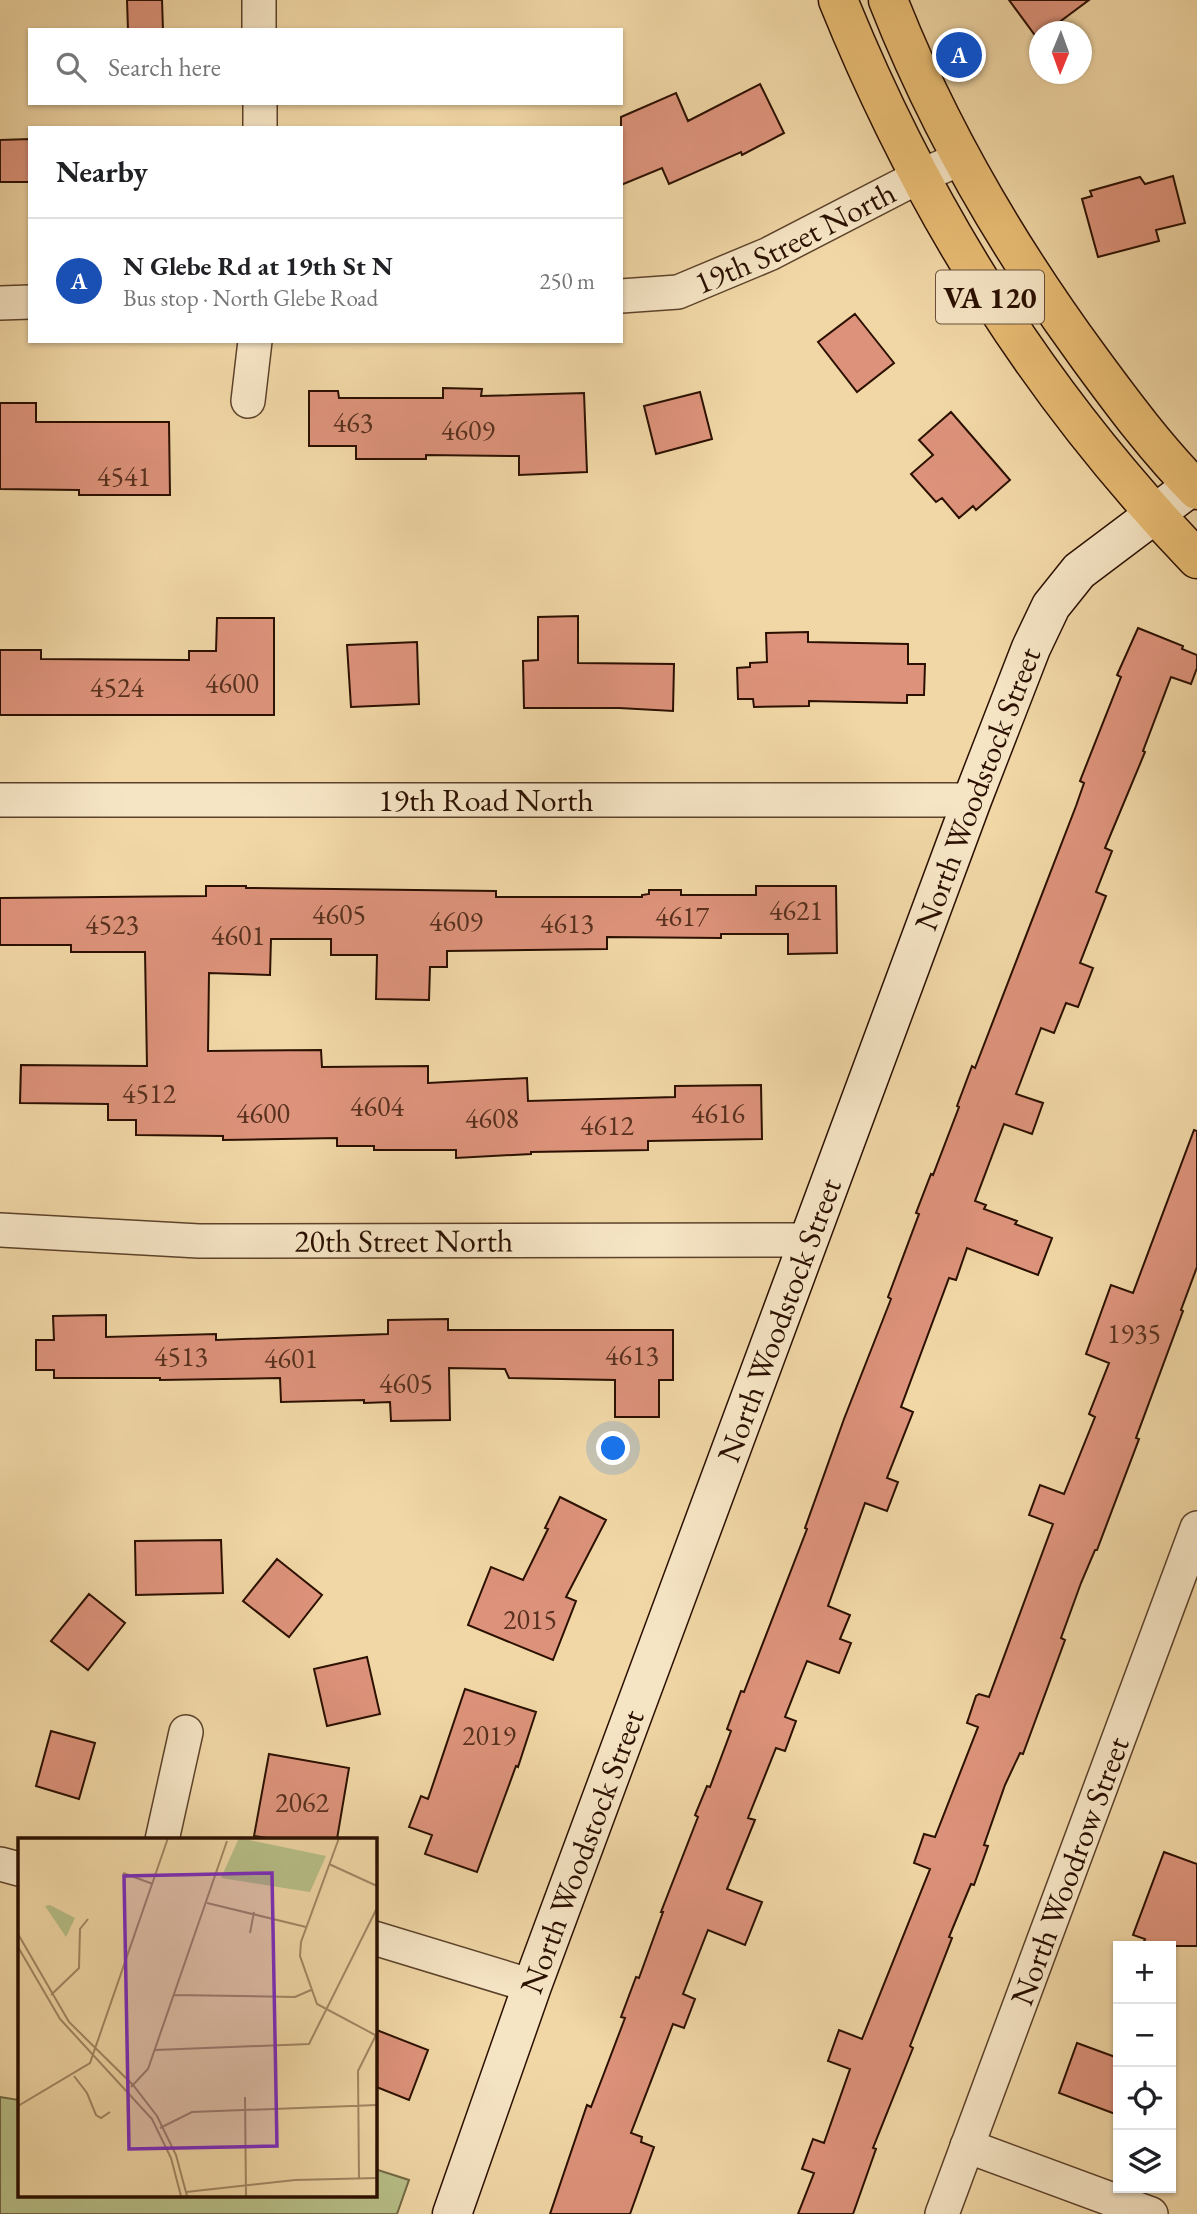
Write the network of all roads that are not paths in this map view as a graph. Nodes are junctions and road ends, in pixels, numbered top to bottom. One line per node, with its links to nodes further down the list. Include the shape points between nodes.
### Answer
1 (259, 0): 4 (street)
2 (838, 0): 8 (main road, VA 120)
3 (888, 0): 7 (main road, VA 120)
4 (259, 28)
5 (260, 105): 6 (street)
6 (260, 126)
7 (960, 159): 8 (street, 19th Street North); 14 (main road, VA 120, via 1056,313 1120,400)
8 (918, 177): 9 (street, 19th Street North, via 769,254 678,292); 15 (main road, VA 120, via 1021,346 1088,437)
9 (623, 296)
10 (28, 302): 11 (street)
11 (0, 303)
12 (255, 343): 13 (street)
13 (248, 401)
14 (1195, 488): 15 (street, North Woodstock Street)
15 (1154, 514): 16 (main road, VA 120); 18 (street, North Woodstock Street, via 1079,571 1051,606)
16 (1197, 559)
17 (0, 800): 18 (street, 19th Road North)
18 (972, 800): 20 (street, North Woodstock Street)
19 (0, 1230): 20 (street, 20th Street North, via 199,1241)
20 (809, 1240): 27 (street, North Woodstock Street)
21 (1197, 1528): 28 (street, North Woodrow Street)
22 (186, 1732): 23 (street)
23 (162, 1838)
24 (0, 1864): 25 (street)
25 (18, 1869)
26 (376, 1939): 27 (street)
27 (532, 1986): 29 (street, North Woodstock Street)
28 (967, 2146): 30 (street, North Woodrow Street); 31 (street)
29 (452, 2214)
30 (942, 2214)
31 (1151, 2214)

